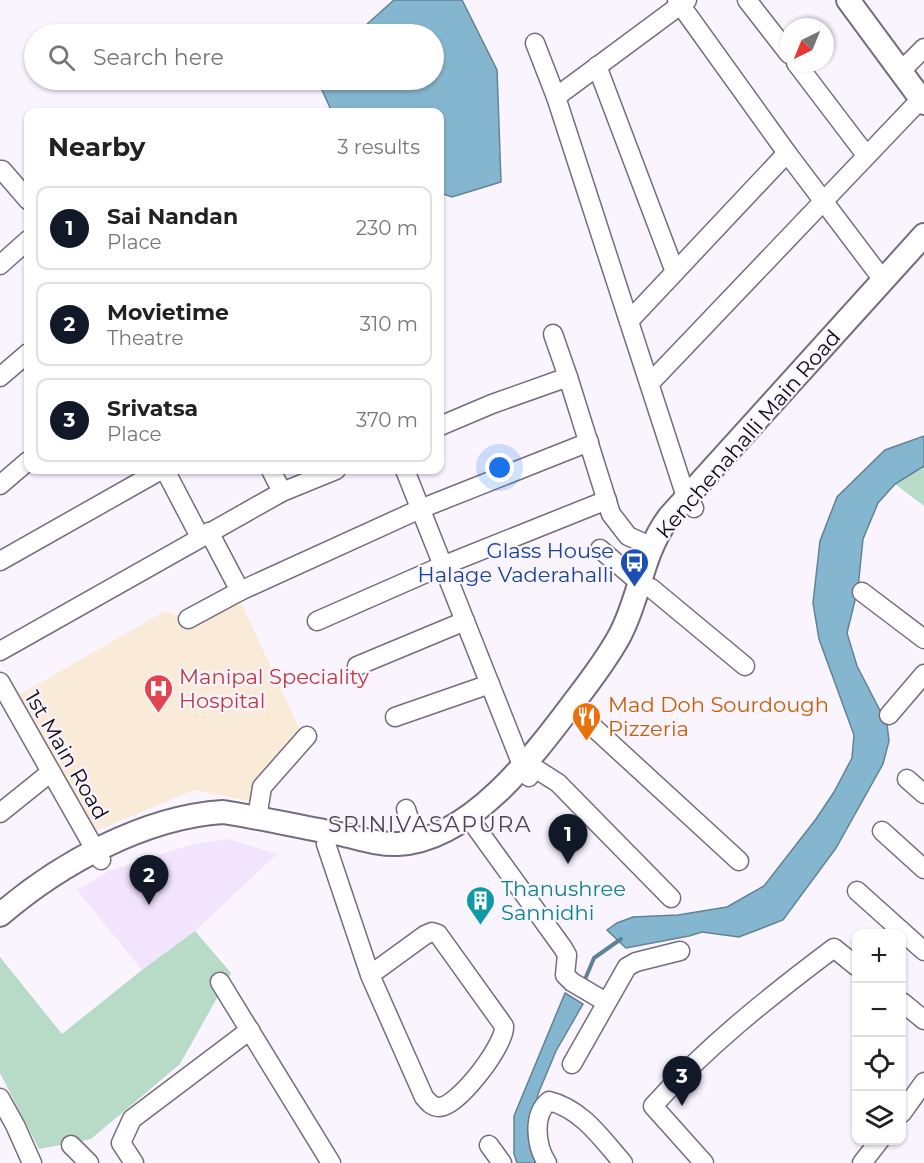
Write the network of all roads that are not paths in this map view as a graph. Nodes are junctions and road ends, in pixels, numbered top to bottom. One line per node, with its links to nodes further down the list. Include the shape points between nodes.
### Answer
1 (747, 0): 4 (street)
2 (848, 0): 9 (main road)
3 (681, 2): 7 (street); 12 (street)
4 (780, 42)
5 (535, 43): 10 (street)
6 (924, 48): 9 (street)
7 (597, 66): 10 (street); 21 (street)
8 (803, 72): 13 (street)
9 (901, 72): 11 (main road)
10 (556, 97): 23 (street)
11 (923, 101): 13 (street)
12 (787, 153): 16 (street); 21 (street)
13 (866, 155): 16 (street)
14 (0, 170): 15 (street)
15 (24, 195)
16 (823, 201): 22 (street); 28 (street)
17 (924, 235): 22 (main road, Kenchenahalli Main Road)
18 (24, 244): 20 (street)
19 (924, 254): 40 (main road, Kenchenahalli Main Road)
20 (0, 265)
21 (675, 272): 23 (street)
22 (883, 280): 40 (main road, Kenchenahalli Main Road)
23 (629, 321): 28 (street)
24 (553, 334): 27 (street)
25 (24, 356): 26 (street)
26 (0, 377)
27 (568, 377): 29 (street); 30 (street)
28 (650, 383): 40 (street)
29 (444, 424)
30 (589, 442): 39 (street); 41 (street)
31 (24, 464): 37 (street)
32 (156, 474): 45 (street)
33 (166, 474): 42 (street)
34 (273, 474): 38 (street)
35 (325, 474): 38 (street)
36 (407, 474): 41 (street)
37 (0, 485)
38 (282, 492): 42 (street)
39 (607, 500): 43 (street, via 628,536); 46 (street)
40 (690, 503): 43 (main road, Kenchenahalli Main Road, via 663,526); 47 (main road, Kenchenahalli Main Road)
41 (420, 509): 46 (street); 48 (street)
42 (204, 535): 48 (street); 54 (street)
43 (650, 546): 47 (main road, Kenchenahalli Main Road)
44 (600, 549): 47 (street)
45 (0, 561)
46 (442, 566): 51 (street); 52 (street)
47 (645, 586): 56 (street); 60 (main road, Kenchenahalli Main Road, via 641,622 620,662); 64 (main road, Kenchenahalli Main Road, via 609,656 549,735)
48 (240, 591): 50 (street)
49 (862, 592): 53 (street)
50 (188, 619)
51 (317, 621)
52 (465, 621): 55 (street); 58 (street)
53 (924, 639)
54 (0, 651)
55 (357, 666)
56 (745, 666)
57 (924, 674): 61 (street)
58 (490, 684): 62 (street); 64 (street)
59 (3, 693): 65 (street, 1st Main Road)
60 (580, 715): 64 (main road, Kenchenahalli Main Road); 76 (street)
61 (889, 715)
62 (395, 717)
63 (307, 736): 70 (street, via 262,787)
64 (529, 770): 71 (main road, Kenchenahalli Main Road, via 492,813); 73 (main road, Kenchenahalli Main Road, via 470,814); 79 (street, via 558,783)
65 (51, 772): 69 (street); 75 (street, 1st Main Road)
66 (907, 779): 67 (street)
67 (924, 794)
68 (406, 809): 73 (street)
69 (0, 813)
70 (257, 818): 73 (main road, Kenchenahalli Main Road, via 373,842); 75 (main road, Kenchenahalli Main Road, via 201,813 172,820)
71 (475, 826): 74 (main road, Kenchenahalli Main Road, via 437,848 400,856); 87 (street, via 563,948 567,955 565,975)
72 (882, 831): 77 (street)
73 (416, 842)
74 (326, 844): 75 (main road, Kenchenahalli Main Road, via 222,824 203,825); 85 (street)
75 (98, 855): 80 (main road, Kenchenahalli Main Road, via 21,896); 81 (main road, Kenchenahalli Main Road)
76 (739, 861)
77 (924, 869)
78 (857, 891): 83 (street)
79 (672, 898)
80 (0, 915)
81 (0, 931)
82 (680, 951): 87 (street, via 627,967)
83 (924, 951)
84 (852, 963): 106 (street, via 834,948 753,1012 682,1074 653,1106)
85 (370, 975): 85 (street, via 424,1097 437,1107 446,1106 498,1048 504,1026 438,934 425,935)
86 (220, 982): 90 (street)
87 (606, 1002): 91 (street)
88 (906, 1005): 89 (street)
89 (924, 1020)
90 (250, 1030): 101 (street, via 132,1119 121,1143); 102 (street)
91 (572, 1064)
92 (924, 1082): 94 (street)
93 (0, 1098): 95 (street)
94 (912, 1108)
95 (8, 1130): 99 (street)
96 (71, 1145): 100 (street)
97 (489, 1145): 103 (street)
98 (876, 1145): 107 (street)
99 (32, 1163)
100 (89, 1163)
101 (134, 1163)
102 (331, 1163)
103 (502, 1163)
104 (547, 1163): 105 (street, via 538,1147 538,1126 543,1106 549,1101 574,1111)
105 (624, 1163)
106 (704, 1163)
107 (862, 1163)

